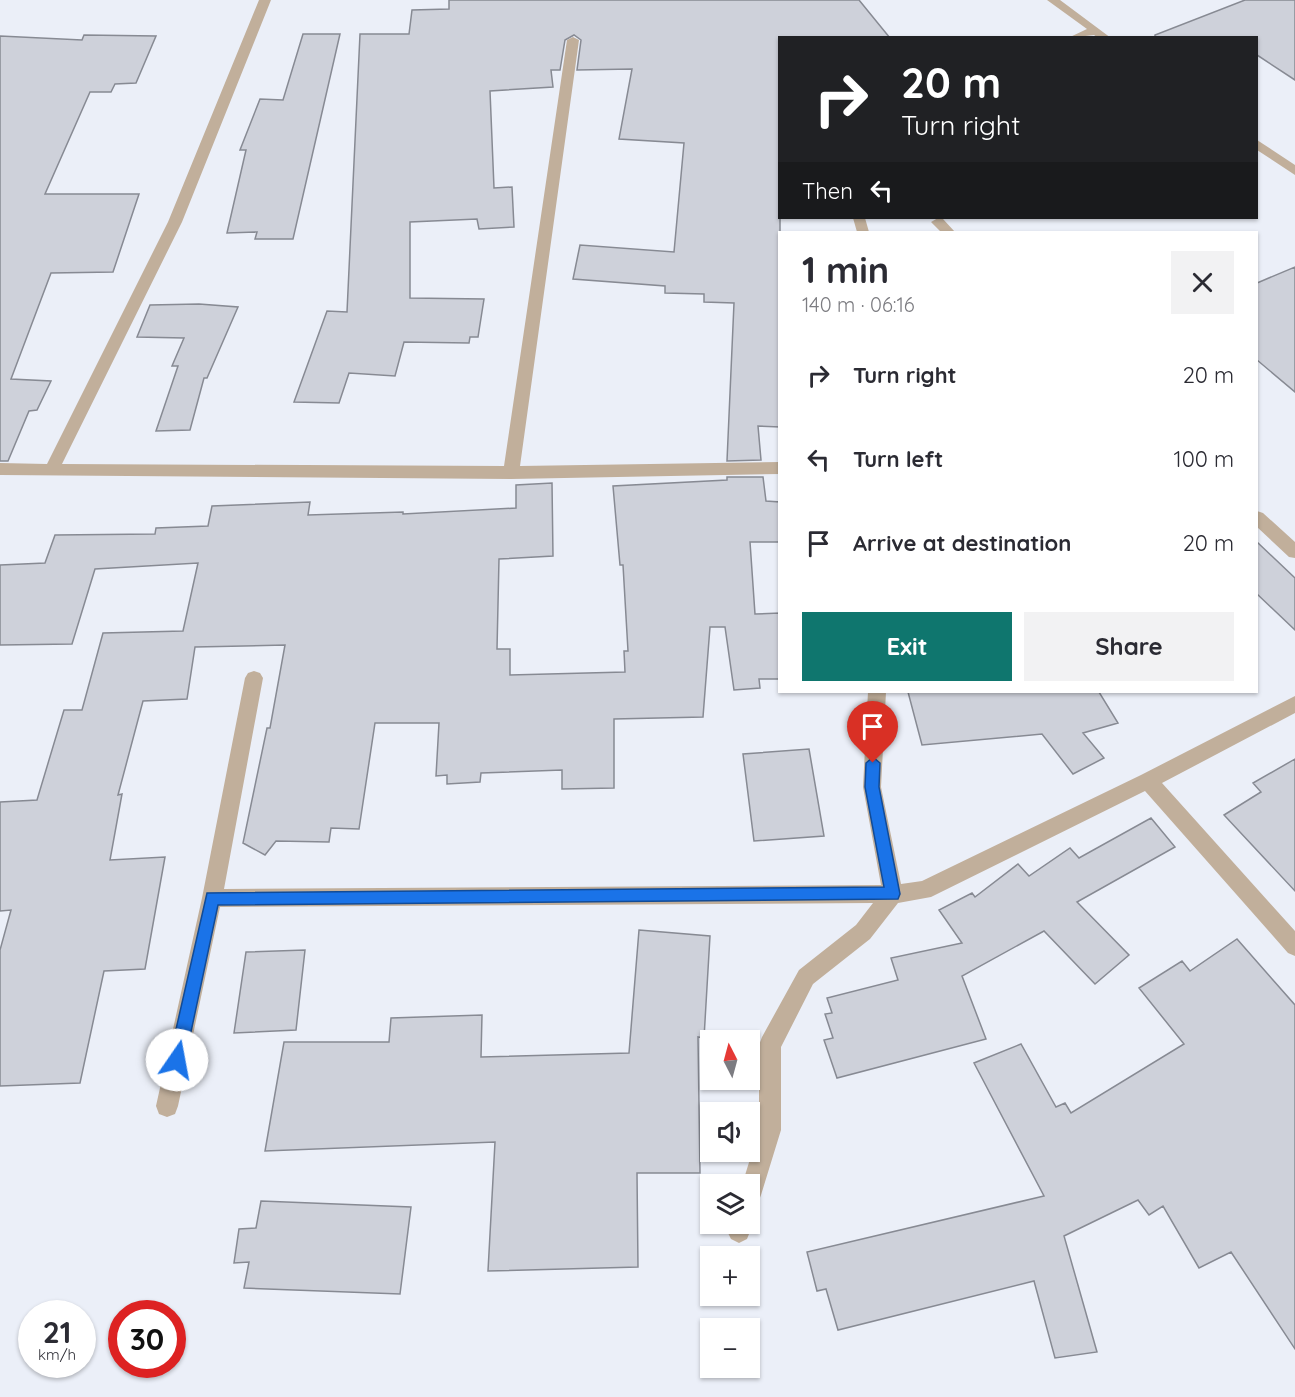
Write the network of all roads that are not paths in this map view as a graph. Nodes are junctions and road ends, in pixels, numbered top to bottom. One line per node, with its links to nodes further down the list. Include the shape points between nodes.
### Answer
1 (266, 0): 11 (street, via 175,222)
2 (1053, 0): 3 (street)
3 (1101, 34)
4 (573, 40): 12 (street)
5 (1258, 145): 6 (street)
6 (1295, 171)
7 (938, 222): 8 (street)
8 (948, 231)
9 (778, 468): 12 (street)
10 (0, 469): 11 (street)
11 (51, 471): 12 (street)
12 (511, 473)
13 (1258, 518): 14 (street)
14 (1295, 552)
15 (254, 678): 20 (street)
16 (877, 693): 19 (street, via 872,787)
17 (1295, 704): 18 (street)
18 (1148, 781): 19 (street, via 924,890); 21 (street)
19 (893, 894): 20 (street); 23 (street, via 863,932 806,977 770,1045 770,1130)
20 (212, 898): 22 (street)
21 (1295, 946)
22 (167, 1106)
23 (756, 1174)

